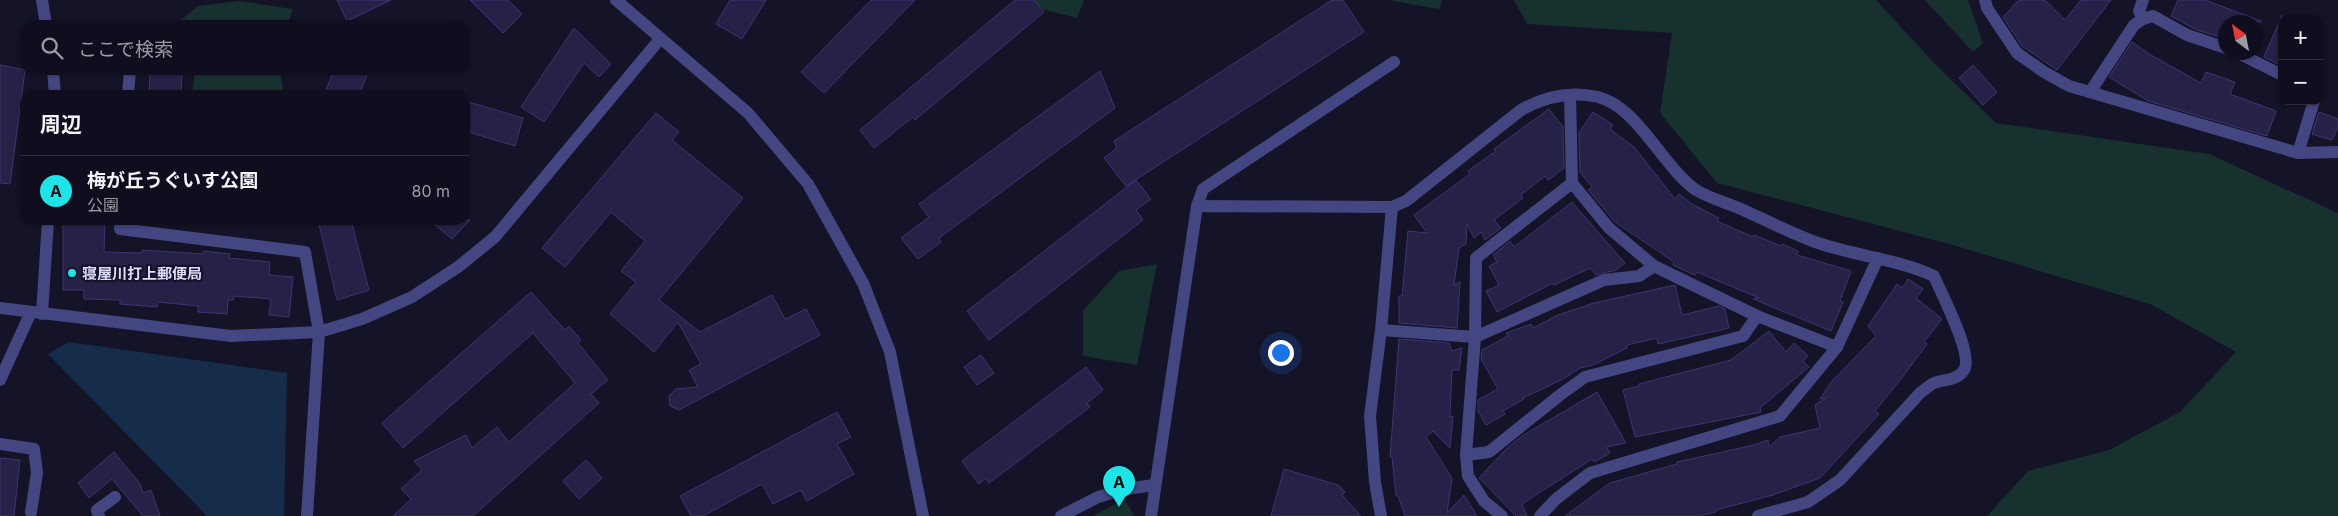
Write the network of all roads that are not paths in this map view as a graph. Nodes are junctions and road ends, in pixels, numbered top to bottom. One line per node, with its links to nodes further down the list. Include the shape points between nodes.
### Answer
1 (42, 0): 6 (street)
2 (616, 0): 7 (street)
3 (1985, 0): 16 (street, via 2017,53 2068,86)
4 (2143, 0): 5 (street, via 2139,11)
5 (2143, 19): 8 (street, via 2153,16 2188,35); 16 (street, via 2134,25)
6 (45, 20)
7 (660, 39): 32 (street, via 494,237 458,267 412,296 362,319); 43 (street, via 748,113 808,184 863,283 890,352)
8 (2218, 45)
9 (2252, 60): 11 (street)
10 (1394, 62): 22 (street, via 1203,189)
11 (2278, 73)
12 (53, 75): 14 (street)
13 (130, 75): 15 (street)
14 (54, 90)
15 (128, 90)
16 (2090, 92): 20 (street)
17 (1570, 95): 21 (street); 23 (street, via 1539,100 1521,110 1406,201); 26 (street, via 1599,97 1622,110 1672,169 1697,190 1818,243)
18 (2313, 105): 20 (street)
19 (2338, 152): 20 (street)
20 (2298, 154)
21 (1572, 182): 27 (street, via 1610,228); 33 (street, via 1476,258)
22 (1197, 206): 23 (street); 38 (street)
23 (1392, 207): 31 (street)
24 (47, 225): 29 (street)
25 (120, 225): 32 (street, via 120,229 305,252)
26 (1878, 258): 34 (street); 49 (street, via 1934,276 1968,358 1964,370 1953,379 1933,384 1921,392 1840,480 1808,502)
27 (1654, 266): 30 (street); 33 (street, via 1639,276 1604,280)
28 (0, 308): 29 (street)
29 (36, 313): 32 (street, via 231,336); 35 (street)
30 (1757, 316): 34 (street); 37 (street, via 1744,336 1585,377 1488,452)
31 (1381, 330): 33 (street); 46 (street, via 1370,416)
32 (319, 332): 42 (street)
33 (1476, 337): 37 (street)
34 (1837, 347): 48 (street, via 1780,416 1590,473)
35 (0, 380)
36 (0, 444): 40 (street, via 34,449 37,473)
37 (1466, 455): 47 (street, via 1468,476 1484,501)
38 (1154, 485): 44 (street, via 1098,497); 45 (street)
39 (115, 497): 41 (street, via 97,510)
40 (31, 512)
41 (99, 516)
42 (307, 516)
43 (923, 516)
44 (1061, 516)
45 (1151, 516)
46 (1381, 516)
47 (1502, 516)
48 (1540, 516)
49 (1758, 516)

